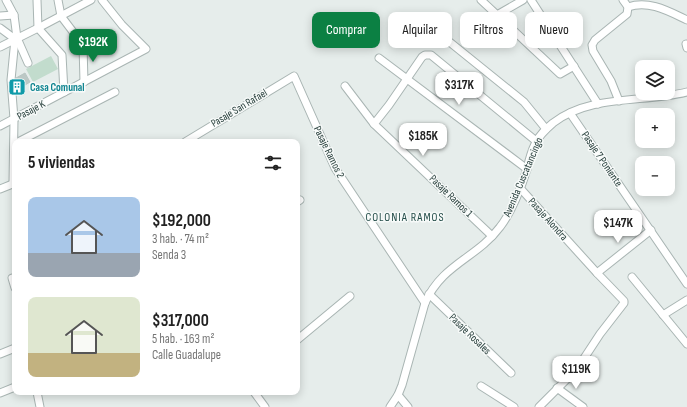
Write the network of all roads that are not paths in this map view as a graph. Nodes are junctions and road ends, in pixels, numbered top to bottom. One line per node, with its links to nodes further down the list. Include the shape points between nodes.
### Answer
1 (6, 0): 13 (street)
2 (37, 0): 18 (street)
3 (58, 0): 15 (street)
4 (91, 0): 15 (street)
5 (102, 0): 28 (street, Pasaje K, via 146,49)
6 (481, 0): 11 (street)
7 (523, 0): 12 (street)
8 (531, 0): 25 (street)
9 (623, 0): 10 (street)
10 (628, 8): 16 (street, via 639,4 656,5); 33 (street, via 627,14 595,40 592,46)
11 (494, 12)
12 (502, 12)
13 (14, 15): 14 (street); 20 (street)
14 (0, 16)
15 (61, 16): 18 (street); 28 (street, via 82,45)
16 (687, 20)
17 (0, 28): 20 (street)
18 (38, 28): 20 (street); 30 (street, via 62,55)
19 (517, 34): 25 (street, via 560,74)
20 (16, 39): 22 (street); 24 (street); 36 (street, via 11,80)
21 (452, 44): 39 (street, via 524,102)
22 (0, 47)
23 (379, 58): 27 (street)
24 (28, 63)
25 (574, 66): 34 (street)
26 (294, 76): 42 (street, Pasaje San Rafael); 56 (street, Pasaje Ramos 2, via 335,168)
27 (407, 79): 37 (street); 43 (street, via 422,57 432,55); 44 (street)
28 (84, 82): 30 (street, Pasaje K)
29 (345, 86): 37 (street, Pasaje Ramos 1)
30 (64, 92): 36 (street, Pasaje K)
31 (116, 92): 40 (street)
32 (687, 92): 33 (street, Avenida Cuscatancingo)
33 (619, 101): 34 (street, Avenida Cuscatancingo)
34 (598, 104): 35 (street, Avenida Cuscatancingo)
35 (570, 113): 39 (street, Avenida Cuscatancingo); 48 (street, Pasaje 7 Poniente)
36 (14, 119): 38 (street, Pasaje K); 41 (street)
37 (374, 124): 49 (street, Pasaje Ramos 1)
38 (0, 126)
39 (546, 129): 43 (street, Avenida Cuscatancingo)
40 (31, 138)
41 (15, 139)
42 (190, 139)
43 (536, 141): 44 (street, Avenida Cuscatancingo)
44 (527, 170): 46 (street, Avenida Cuscatancingo)
45 (12, 184): 47 (street)
46 (520, 188): 49 (street, Avenida Cuscatancingo, via 501,226); 50 (street, Pasaje Alondra)
47 (0, 189)
48 (651, 230): 50 (street); 52 (street, Pasaje 7 Poniente)
49 (492, 236): 53 (street, Avenida Cuscatancingo, via 444,274)
50 (597, 273): 65 (street, Pasaje Alondra, via 624,303 577,369)
51 (632, 277): 57 (street)
52 (687, 284)
53 (429, 294): 56 (street, Avenida Cuscatancingo); 62 (street, Pasaje Rosales)
54 (350, 296): 58 (street)
55 (687, 300): 57 (street)
56 (425, 303): 69 (street, Avenida Cuscatancingo)
57 (663, 315): 59 (street)
58 (300, 338)
59 (687, 344)
60 (12, 349): 61 (street)
61 (1, 351)
62 (511, 373)
63 (481, 386): 74 (street)
64 (12, 388): 66 (street)
65 (557, 388): 75 (street); 76 (street)
66 (0, 392)
67 (38, 395): 70 (street)
68 (256, 395): 71 (street)
69 (398, 395): 72 (street, Avenida Cuscatancingo); 73 (street)
70 (40, 407)
71 (265, 407)
72 (390, 407)
73 (408, 407)
74 (514, 407)
75 (539, 407)
76 (584, 407)

